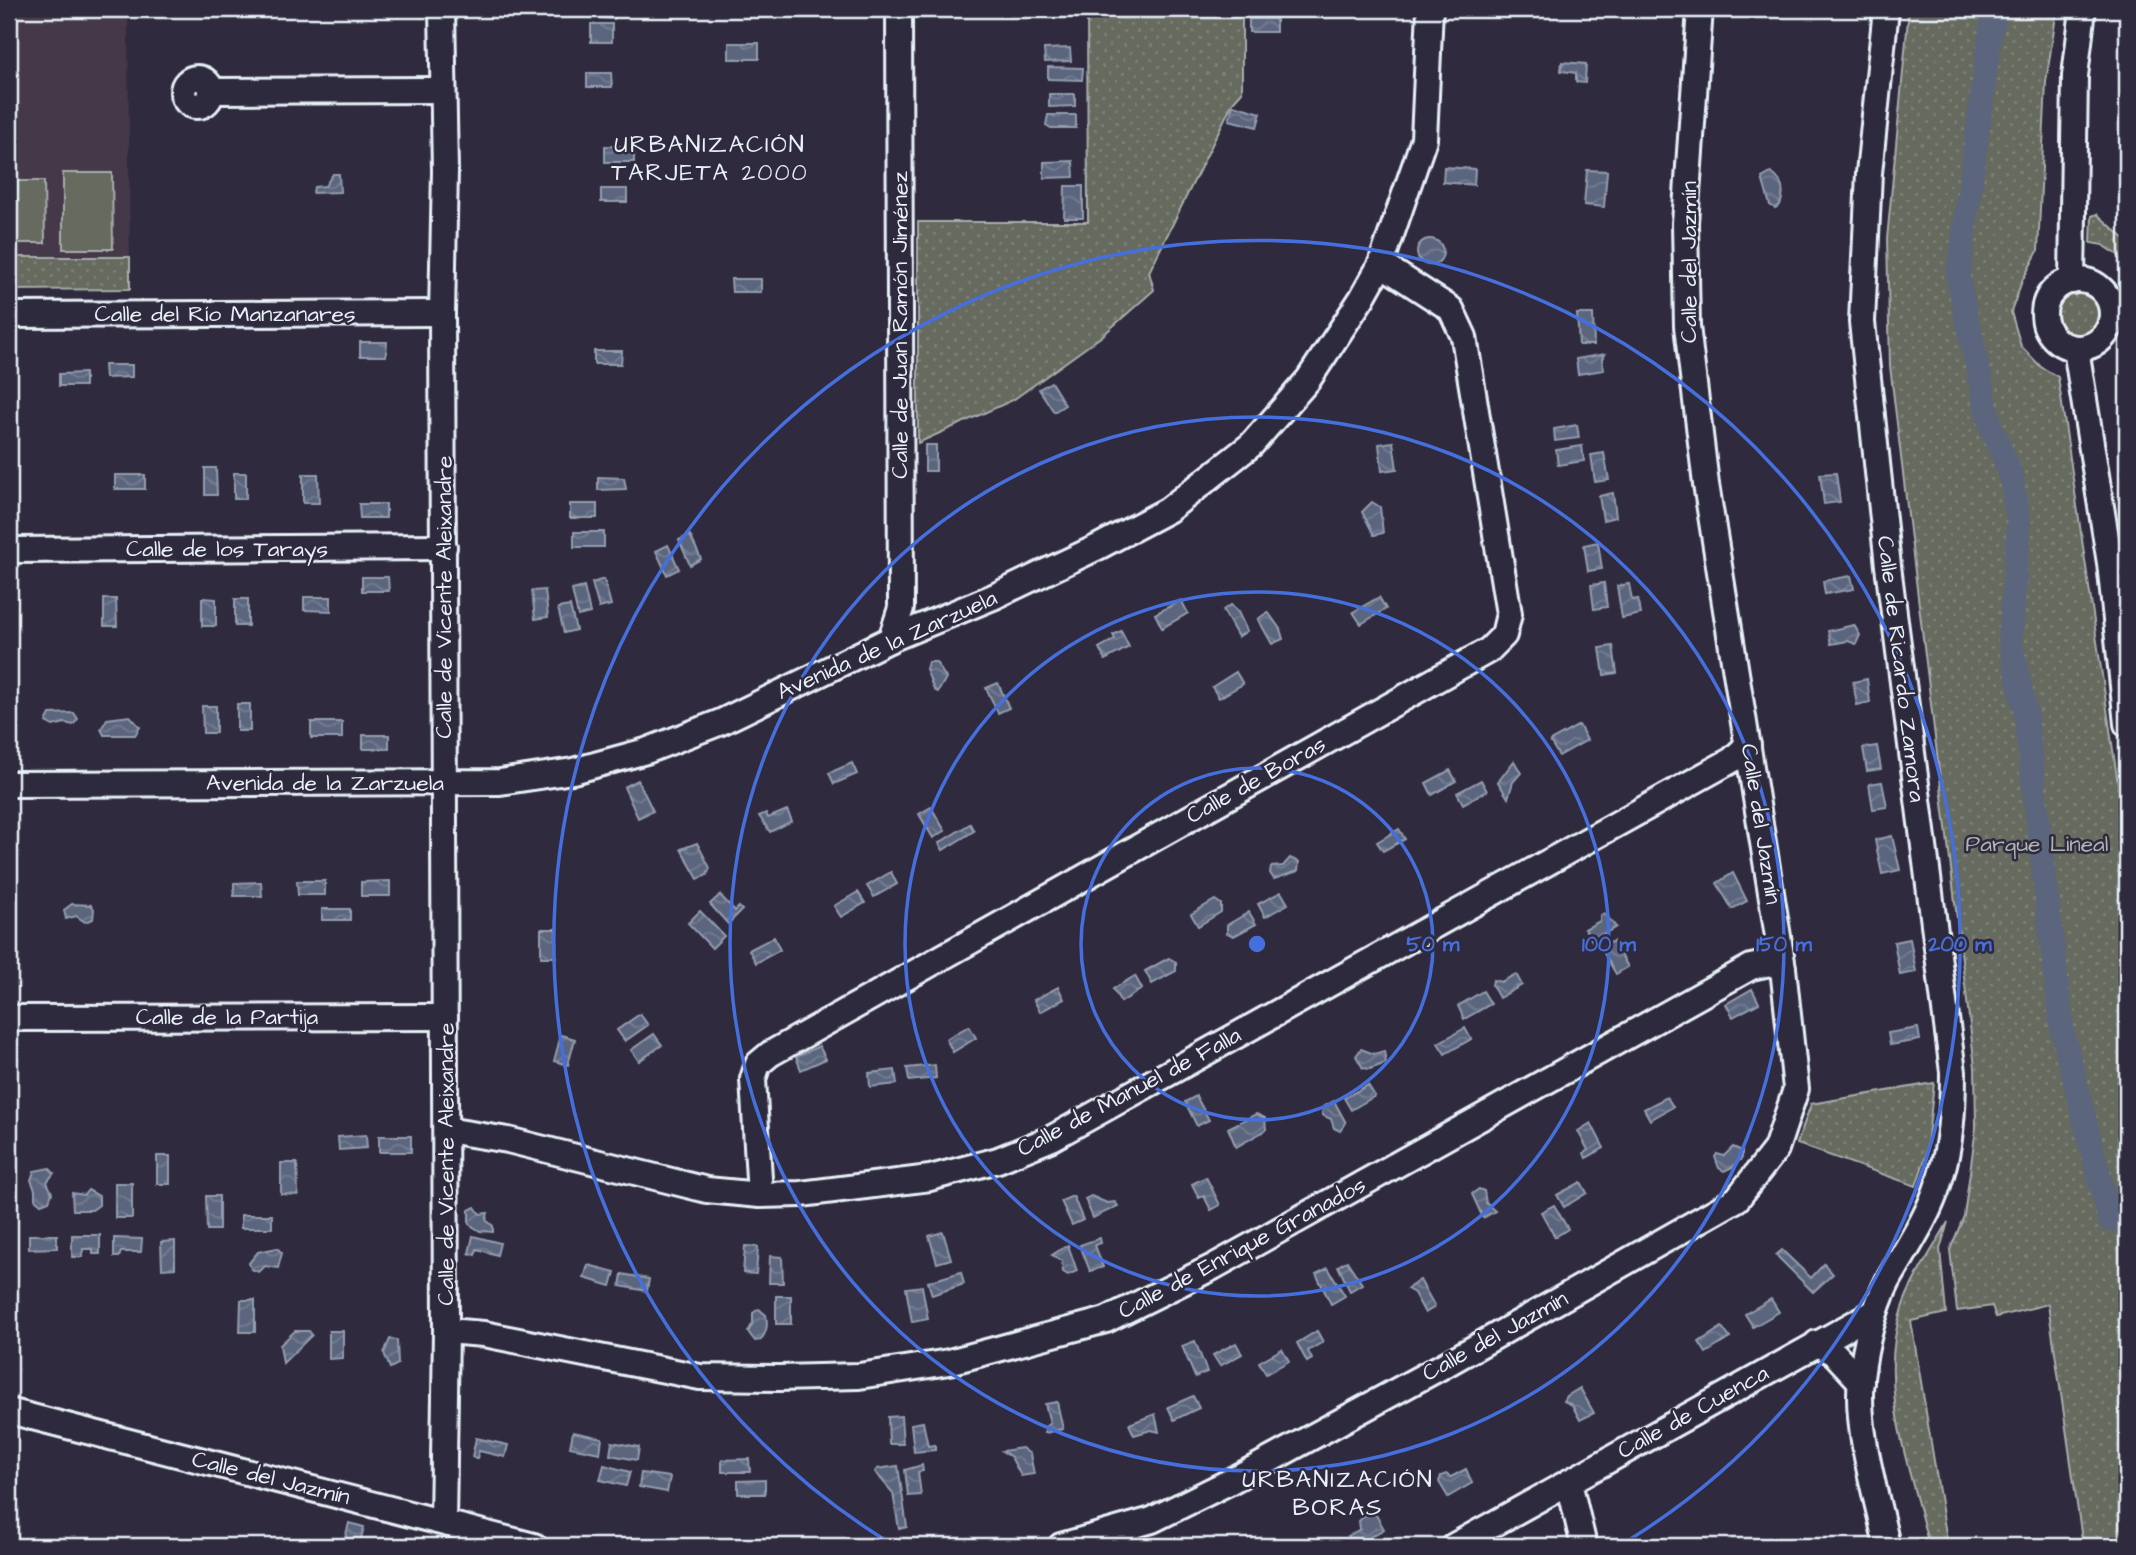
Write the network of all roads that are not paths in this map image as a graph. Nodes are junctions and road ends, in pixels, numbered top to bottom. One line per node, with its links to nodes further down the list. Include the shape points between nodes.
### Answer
1 (442, 9): 7 (street, Calle de Vicente Aleixandre)
2 (899, 9): 17 (street, Calle de Juan Ramón Jiménez, via 901,608)
3 (1430, 9): 9 (street, Avenida de la Zarzuela, via 1424,139)
4 (1700, 9): 19 (street, Calle del Jazmín, via 1685,223 1687,326 1706,484)
5 (1886, 9): 27 (street, Calle de Ricardo Zamora, via 1869,173 1862,322 1888,566 1953,1072 1952,1130 1938,1184)
6 (2083, 9): 10 (street, via 2075,76)
7 (443, 90): 8 (street); 11 (street, Calle de Vicente Aleixandre)
8 (211, 91)
9 (1381, 264): 17 (street, Avenida de la Zarzuela, via 1308,380 1251,445 1168,510 993,597); 26 (street, Calle de Boras, via 1451,309 1464,337 1509,614 1504,635 1489,650 770,1054 758,1064 752,1079)
10 (2072, 281): 13 (street, via 2088,282 2102,290); 14 (street, via 2049,296 2045,316 2052,336)
11 (442, 313): 12 (street, Calle del Río Manzanares); 15 (street, Calle de Vicente Aleixandre)
12 (9, 315)
13 (2120, 321): 14 (street, via 2100,341)
14 (2076, 349): 18 (street, via 2110,563)
15 (444, 547): 16 (street, Calle de los Tarays); 20 (street, Calle de Vicente Aleixandre)
16 (9, 550)
17 (891, 639): 20 (street, Avenida de la Zarzuela, via 721,722 646,751 573,771 500,782)
18 (2127, 724)
19 (1748, 745): 22 (street, Calle del Jazmín); 26 (street, Calle de Manuel de Falla, via 1732,760 1052,1138 998,1160 930,1178)
20 (444, 783): 21 (street, Avenida de la Zarzuela); 23 (street, Calle de Vicente Aleixandre)
21 (9, 784)
22 (1783, 968): 28 (street, Calle de Enrique Granados, via 1770,963 1751,967 1213,1267 1106,1320 1066,1331 949,1362 859,1376 779,1378 700,1377 484,1334); 35 (street, Calle del Jazmín, via 1796,1089 1776,1149 1737,1199 1229,1482 1152,1520)
23 (445, 1017): 24 (street, Calle de la Partija); 25 (street, Calle de Vicente Aleixandre)
24 (9, 1018)
25 (446, 1130): 26 (street, Calle de Manuel de Falla, via 508,1140 707,1190); 28 (street, Calle de Vicente Aleixandre)
26 (760, 1195)
27 (1875, 1312): 29 (street, Calle de Cuenca); 30 (street, Calle de Ricardo Zamora)
28 (446, 1331): 33 (street, Calle de Vicente Aleixandre)
29 (1818, 1343): 30 (street); 32 (street, Calle de Cuenca)
30 (1861, 1382): 38 (street, Calle de Ricardo Zamora, via 1863,1423)
31 (9, 1411): 33 (street, Calle del Jazmín)
32 (1569, 1482): 36 (street, Calle de Cuenca); 37 (street)
33 (443, 1522): 34 (street, Calle del Jazmín)
34 (534, 1546)
35 (1060, 1546)
36 (1454, 1546)
37 (1584, 1546)
38 (1887, 1546)

